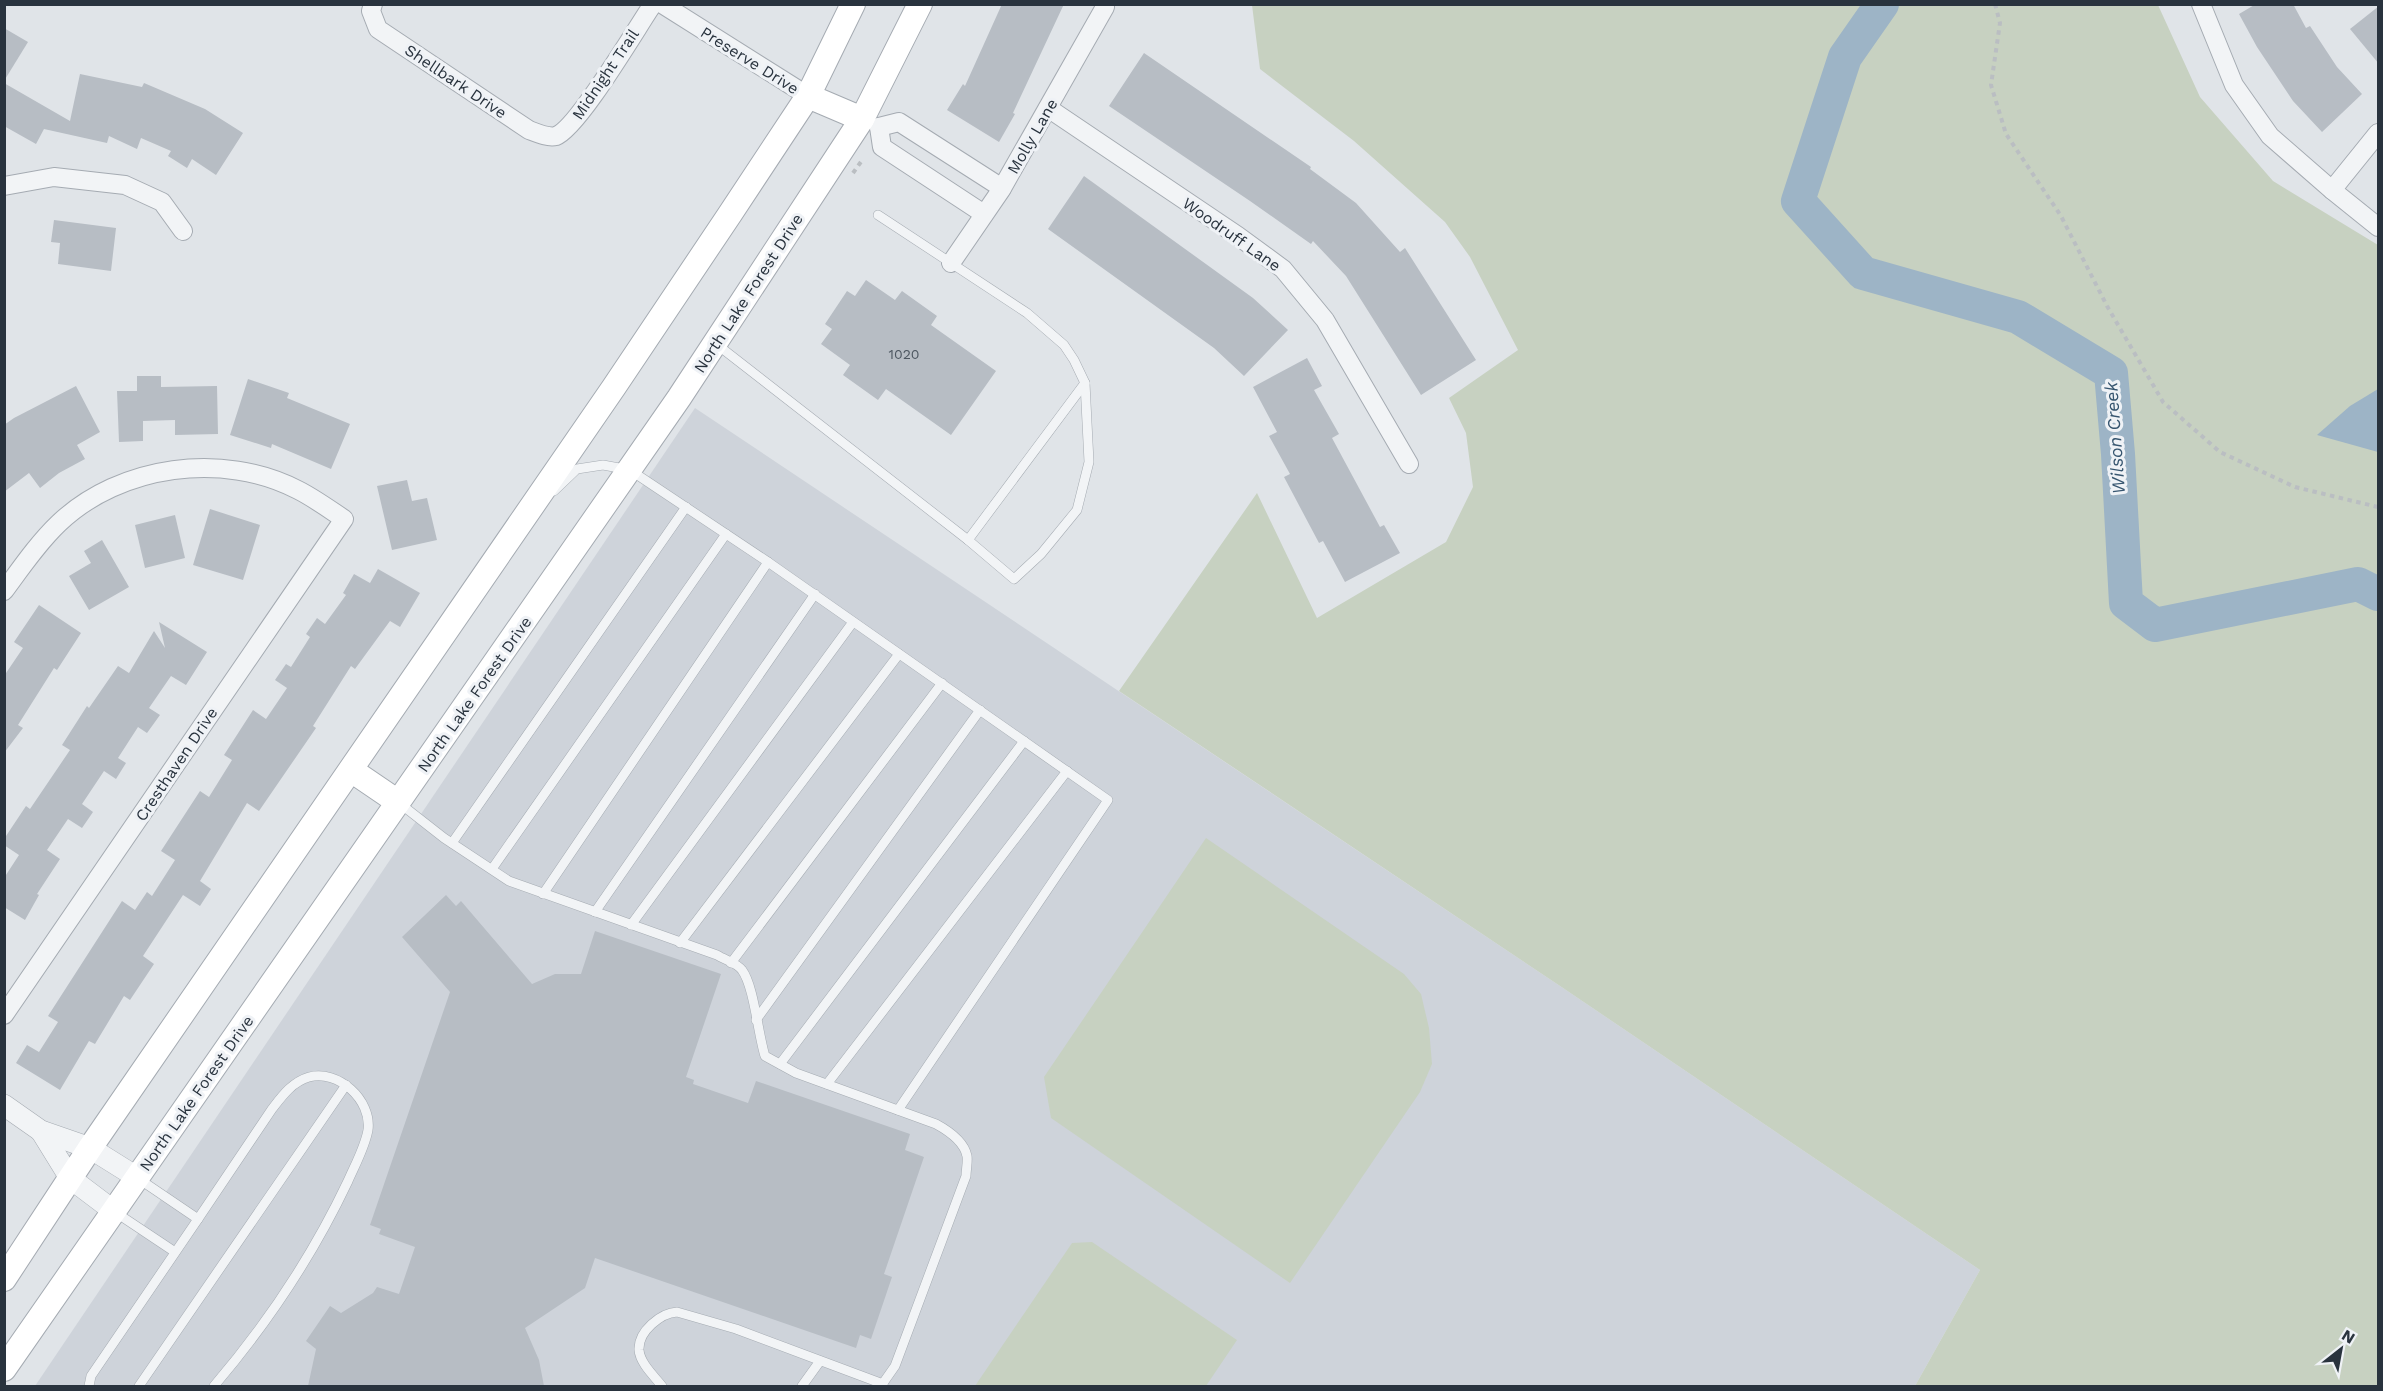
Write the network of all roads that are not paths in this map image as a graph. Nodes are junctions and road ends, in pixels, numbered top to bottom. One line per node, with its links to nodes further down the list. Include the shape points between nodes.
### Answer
1 (652, 4): 12 (street, Midnight Trail, via 579,116 564,132)
2 (662, 4): 8 (street, Preserve Drive)
3 (854, 4): 8 (main road)
4 (920, 4): 10 (main road, North Lake Forest Drive)
5 (1104, 4): 9 (street, Molly Lane)
6 (2201, 4): 15 (street, via 2234,85 2270,136)
7 (372, 8): 12 (street, Shellbark Drive, via 378,29 529,130)
8 (808, 96): 10 (main road); 26 (main road)
9 (1048, 108): 14 (street, Molly Lane); 23 (street, Woodruff Lane, via 1283,269 1325,320)
10 (870, 123): 14 (street, via 899,122); 16 (street, via 882,147); 21 (main road, North Lake Forest Drive)
11 (2379, 133): 15 (street)
12 (552, 137)
13 (4, 186): 19 (street, via 54,177 125,185 162,202)
14 (1002, 188): 16 (street, Molly Lane)
15 (2332, 190): 18 (street)
16 (984, 214): 20 (street, Molly Lane)
17 (879, 215): 20 (lane)
18 (2379, 228)
19 (183, 231)
20 (951, 263): 22 (lane, via 1027,313 1074,360)
21 (715, 344): 24 (main road, North Lake Forest Drive); 28 (lane)
22 (1085, 383): 28 (lane); 28 (lane, via 1089,462 1077,510 1041,554 1014,579)
23 (1408, 464)
24 (630, 470): 25 (lane); 26 (lane, via 603,465 578,469); 39 (main road, North Lake Forest Drive)
25 (686, 507): 27 (lane); 40 (lane)
26 (524, 519): 37 (main road)
27 (726, 534): 29 (lane); 41 (lane)
28 (968, 540)
29 (768, 562): 31 (lane); 42 (lane)
30 (4, 591): 47 (street, Cresthaven Drive, via 60,522 96,496 146,476 174,470 218,468 255,474 297,489 344,519)
31 (815, 594): 32 (lane); 43 (lane)
32 (854, 622): 33 (lane); 44 (lane)
33 (899, 654): 34 (lane); 45 (lane)
34 (942, 683): 35 (lane); 46 (lane)
35 (980, 710): 36 (lane); 48 (lane)
36 (1024, 741): 38 (lane); 49 (lane)
37 (351, 770): 39 (main road); 55 (main road)
38 (1067, 771): 50 (lane); 53 (lane, via 1108,800)
39 (398, 802): 40 (lane); 57 (main road, North Lake Forest Drive)
40 (452, 843): 41 (lane)
41 (492, 869): 42 (lane, via 508,881)
42 (543, 894): 43 (lane)
43 (595, 912): 44 (lane)
44 (631, 925): 45 (lane)
45 (680, 943): 46 (lane)
46 (731, 963): 48 (lane, via 748,980)
47 (4, 1015)
48 (756, 1020): 49 (lane, via 765,1056)
49 (780, 1064): 50 (lane)
50 (827, 1084): 53 (lane)
51 (346, 1086): 59 (lane, via 332,1078 310,1077 284,1093); 66 (lane); 67 (lane, via 366,1109 368,1130 359,1155 307,1258 272,1312)
52 (4, 1105): 54 (street)
53 (898, 1110): 64 (lane, via 947,1130 959,1141 967,1155 966,1176 895,1366)
54 (40, 1131): 55 (street); 56 (street)
55 (90, 1148): 56 (main road); 57 (street)
56 (70, 1178): 58 (street); 61 (main road)
57 (138, 1178): 58 (main road, North Lake Forest Drive); 59 (lane)
58 (115, 1212): 60 (lane); 63 (main road, North Lake Forest Drive)
59 (198, 1219): 60 (lane)
60 (176, 1252): 65 (lane, via 91,1376)
61 (4, 1279)
62 (820, 1361): 64 (lane); 68 (lane, via 698,1317 667,1313 649,1328 639,1351); 69 (lane)
63 (4, 1369)
64 (882, 1385)
65 (89, 1386)
66 (139, 1386)
67 (214, 1386)
68 (662, 1386)
69 (802, 1386)

